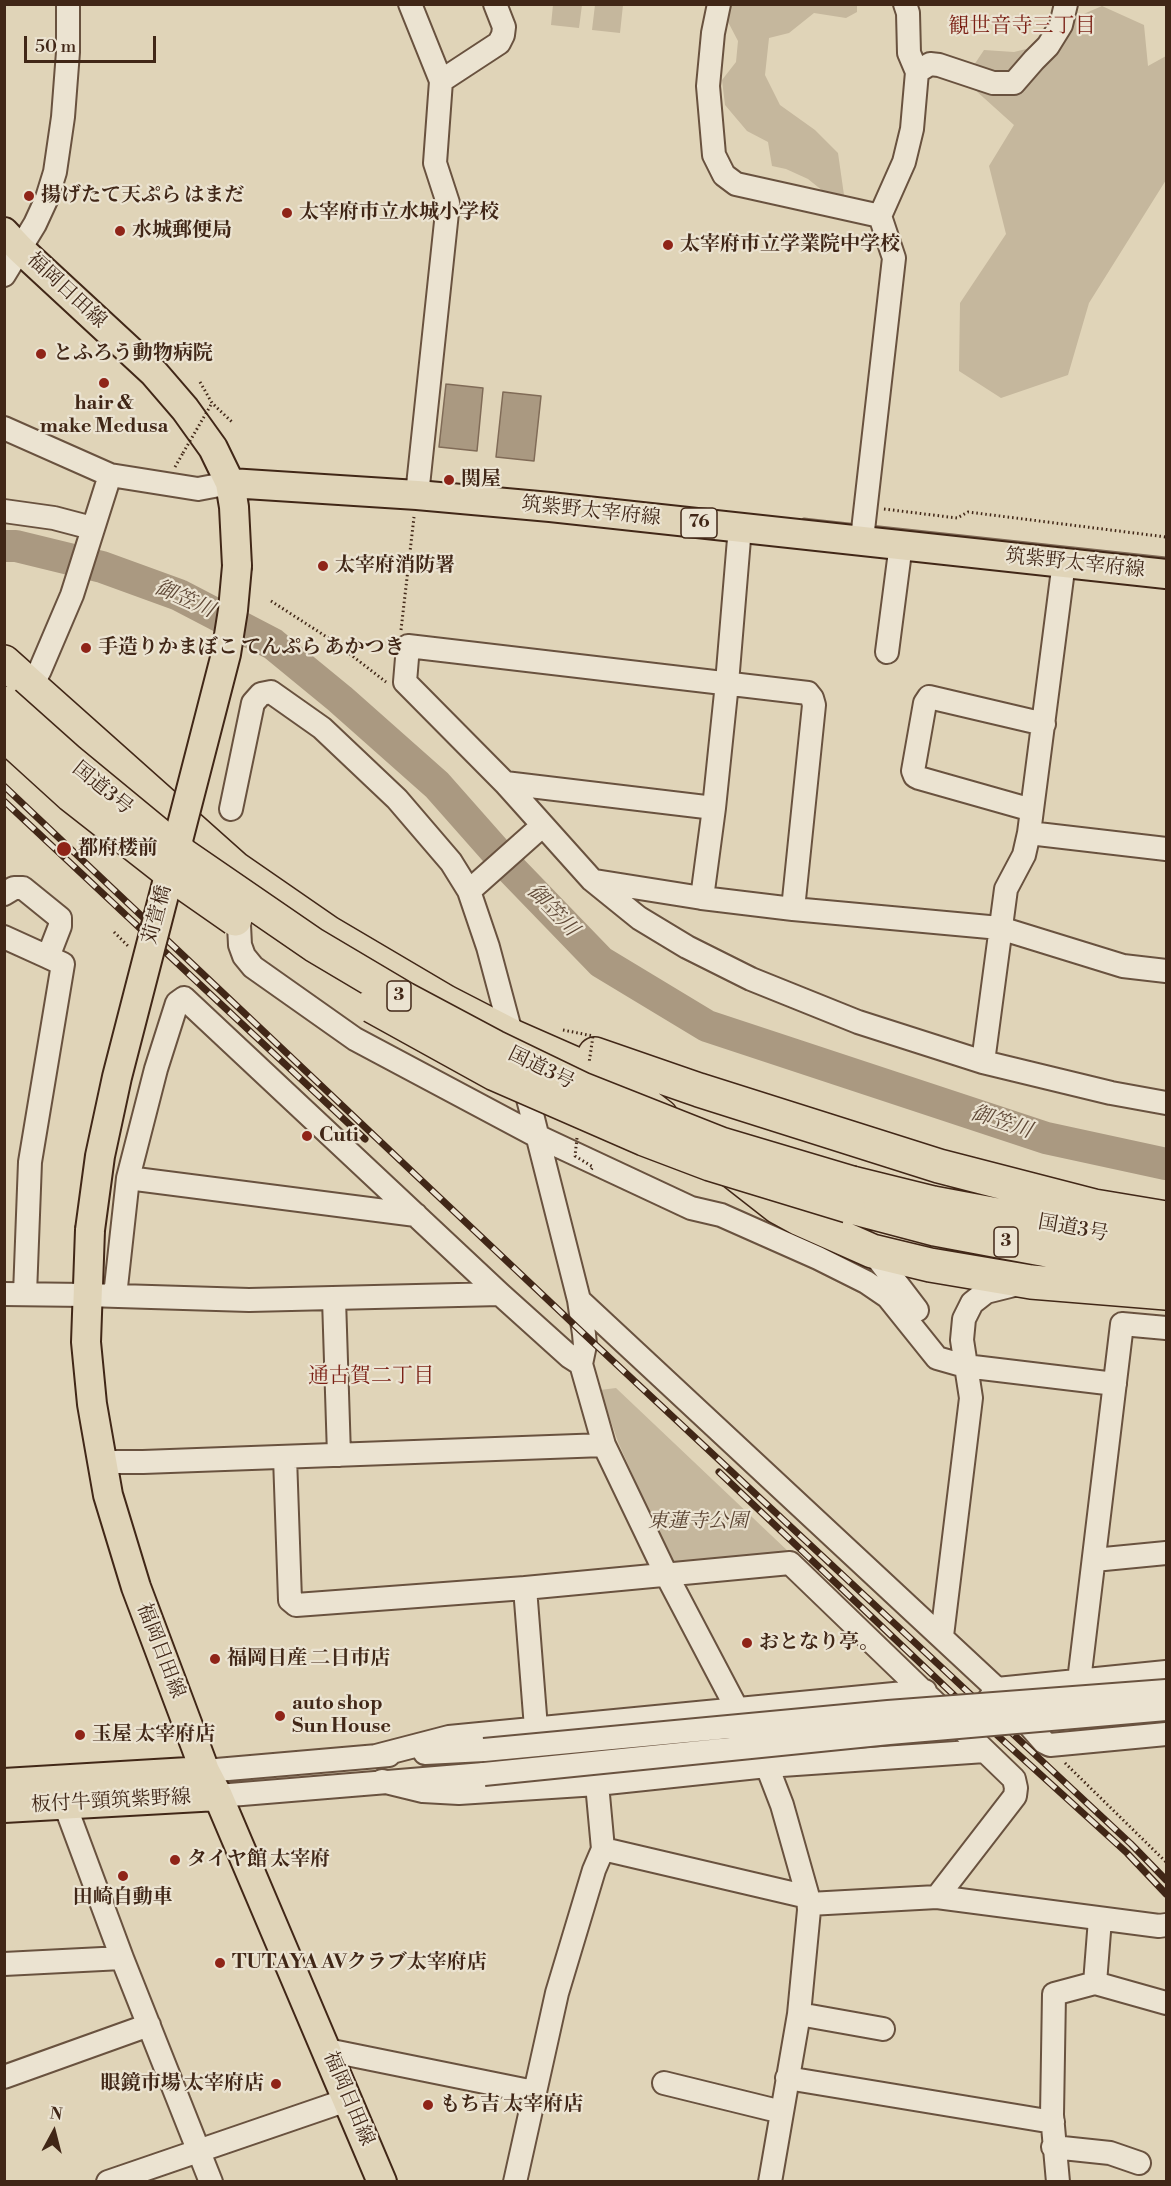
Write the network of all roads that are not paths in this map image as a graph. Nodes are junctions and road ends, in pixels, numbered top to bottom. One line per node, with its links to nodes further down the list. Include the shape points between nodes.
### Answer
1 (68, 4): 10 (street, via 64,106 55,172 35,224)
2 (410, 4): 8 (street)
3 (495, 4): 8 (street, via 504,27 499,43)
4 (718, 4): 9 (street, via 708,86 714,154 724,175 736,184)
5 (905, 4): 7 (street, via 909,53)
6 (1066, 4): 7 (street, via 1061,25 1048,46 1014,83 993,83 939,65 930,64)
7 (917, 72): 9 (street, via 912,129 904,162)
8 (441, 81): 15 (street, via 435,163 448,203)
9 (880, 216): 17 (street, via 894,258)
10 (12, 240): 11 (street); 14 (main road, 福岡日田線, via 154,373 213,448)
11 (4, 275)
12 (4, 428): 13 (street)
13 (110, 475): 14 (street, via 198,489); 19 (street)
14 (230, 483): 15 (main road, 筑紫野太宰府線 / 76); 22 (main road, 福岡日田線)
15 (417, 495): 18 (main road, 筑紫野太宰府線 / 76)
16 (4, 511): 19 (street, via 54,518)
17 (864, 524): 18 (main road, 筑紫野太宰府線 / 76); 20 (main road, 筑紫野太宰府線 / 76)
18 (740, 527): 27 (street)
19 (91, 531): 28 (street, via 72,595)
20 (901, 544): 21 (main road, 筑紫野太宰府線 / 76); 25 (street)
21 (1064, 562): 23 (main road, 筑紫野太宰府線 / 76); 29 (street)
22 (237, 566): 56 (main road, 苅萱橋, bridge, via 226,654 117,1077 100,1156)
23 (1167, 574)
24 (4, 638): 28 (highway, 3)
25 (887, 652)
26 (4, 662): 28 (highway, 3)
27 (727, 683): 31 (street, via 408,646 405,682); 32 (street); 43 (street, via 808,693 812,698)
28 (25, 686): 30 (street); 38 (highway, 3); 48 (highway, 3, via 296,896); 53 (highway, 国道3号 / 3, bridge, via 69,761 183,855 314,945 405,999 582,1089)
29 (1044, 724): 34 (street); 34 (street, via 929,697 914,771 919,778)
30 (4, 735): 53 (highway, 国道3号 / 3, bridge, via 71,795 182,882 303,965 400,1023 495,1074 644,1139 710,1164)
31 (505, 783): 32 (street); 35 (street)
32 (714, 808): 42 (street)
33 (231, 809): 40 (street, via 253,703 261,694 271,692 322,728 397,799)
34 (1032, 810): 36 (street)
35 (536, 831): 39 (street); 40 (street)
36 (1029, 833): 37 (street); 44 (street, via 1024,855 1006,889)
37 (1167, 849)
38 (235, 868): 48 (highway, 3, via 329,933 446,1002); 51 (street, via 240,945 253,967 356,1039)
39 (592, 880): 42 (street); 49 (street, via 639,918 750,979 858,1022)
40 (473, 887): 48 (street)
41 (4, 894): 46 (street, via 23,888 60,918 59,932)
42 (702, 898): 43 (street)
43 (793, 909): 44 (street)
44 (1000, 928): 47 (street, via 1123,966); 49 (street)
45 (6, 943): 46 (street)
46 (48, 957): 62 (street, via 63,964 30,1162)
47 (1167, 971)
48 (510, 1027): 51 (street); 55 (highway, 3, via 939,1166 1094,1206); 58 (highway, 3, via 624,1088 778,1207)
49 (983, 1062): 50 (street)
50 (1167, 1103)
51 (537, 1136): 67 (street); 70 (street, via 691,1208 721,1215 866,1282 888,1298 937,1358)
52 (128, 1178): 54 (street); 54 (street, via 156,1069 177,1003 184,998); 65 (street)
53 (850, 1194): 57 (highway, 国道3号 / 3, via 933,1203 1093,1233); 59 (highway, 国道3号 / 3, via 935,1228 1090,1258)
54 (416, 1215): 64 (street)
55 (1167, 1218)
56 (90, 1230): 63 (main road, 福岡日田線)
57 (1167, 1242)
58 (872, 1251): 60 (highway, 3); 70 (street, via 942,1343)
59 (1167, 1268)
60 (1031, 1282): 61 (highway, 3); 70 (street, via 1000,1287 972,1303 964,1319)
61 (1167, 1293)
62 (15, 1294): 63 (street)
63 (86, 1294): 65 (street); 75 (main road, 福岡日田線, via 86,1342)
64 (500, 1294): 66 (street); 69 (street)
65 (115, 1296): 66 (street)
66 (334, 1299): 73 (street)
67 (579, 1300): 69 (street, via 585,1334); 80 (street)
68 (1167, 1328): 71 (street, via 1122,1324)
69 (581, 1364): 72 (street)
70 (965, 1366): 71 (street); 80 (street, via 971,1398)
71 (1114, 1384): 77 (street)
72 (604, 1445): 73 (street); 78 (street)
73 (339, 1455): 74 (street)
74 (285, 1457): 75 (street); 79 (street, via 290,1600 296,1605)
75 (101, 1462): 94 (main road, 福岡日田線, via 136,1587)
76 (1167, 1553): 77 (street)
77 (1094, 1560): 82 (street)
78 (666, 1574): 79 (street); 84 (street, via 790,1563); 86 (street)
79 (525, 1588): 88 (street)
80 (942, 1636): 83 (street)
81 (1167, 1672): 82 (street)
82 (1079, 1681): 83 (street)
83 (997, 1689): 89 (street); 90 (street, via 1050,1745)
84 (925, 1691): 86 (street); 89 (street)
85 (1167, 1691): 92 (street, bridge)
86 (737, 1709): 88 (street); 93 (street)
87 (1167, 1709): 95 (street, bridge)
88 (536, 1728): 92 (street, via 449,1737)
89 (964, 1730): 91 (street)
90 (1167, 1734)
91 (985, 1750): 93 (street); 102 (street, via 1014,1779 1015,1796)
92 (376, 1756): 94 (street)
93 (767, 1766): 97 (street); 103 (street, via 782,1804)
94 (205, 1771): 96 (main road, 板付牛頸筑紫野線); 98 (main road, 福岡日田線)
95 (382, 1782): 97 (street, via 423,1791 459,1793); 98 (street)
96 (4, 1783)
97 (597, 1784): 101 (street)
98 (218, 1796): 99 (main road, 板付牛頸筑紫野線); 113 (main road, 福岡日田線)
99 (65, 1805): 100 (main road, 板付牛頸筑紫野線); 106 (street)
100 (4, 1808)
101 (603, 1849): 103 (street); 117 (street, via 557,1993)
102 (937, 1897): 103 (street); 104 (street)
103 (808, 1900): 110 (street)
104 (1100, 1919): 105 (street); 108 (street)
105 (1167, 1925)
106 (122, 1958): 107 (street); 111 (street)
107 (4, 1964)
108 (1095, 1983): 109 (street); 120 (street, via 1054,1994)
109 (1167, 2003)
110 (799, 2014): 112 (street); 115 (street)
111 (149, 2025): 114 (street); 122 (street)
112 (883, 2029)
113 (327, 2050): 117 (street); 118 (main road, 福岡日田線)
114 (4, 2077)
115 (787, 2078): 119 (street); 120 (street)
116 (664, 2083): 119 (street)
117 (534, 2092): 127 (street)
118 (347, 2100): 122 (street); 126 (main road, 福岡日田線)
119 (782, 2112): 128 (street)
120 (1053, 2122): 121 (street)
121 (1053, 2147): 123 (street, via 1110,2153); 129 (street)
122 (198, 2149): 124 (street); 125 (street)
123 (1139, 2163)
124 (108, 2181)
125 (211, 2181)
126 (382, 2181)
127 (514, 2181)
128 (770, 2181)
129 (1058, 2181)

